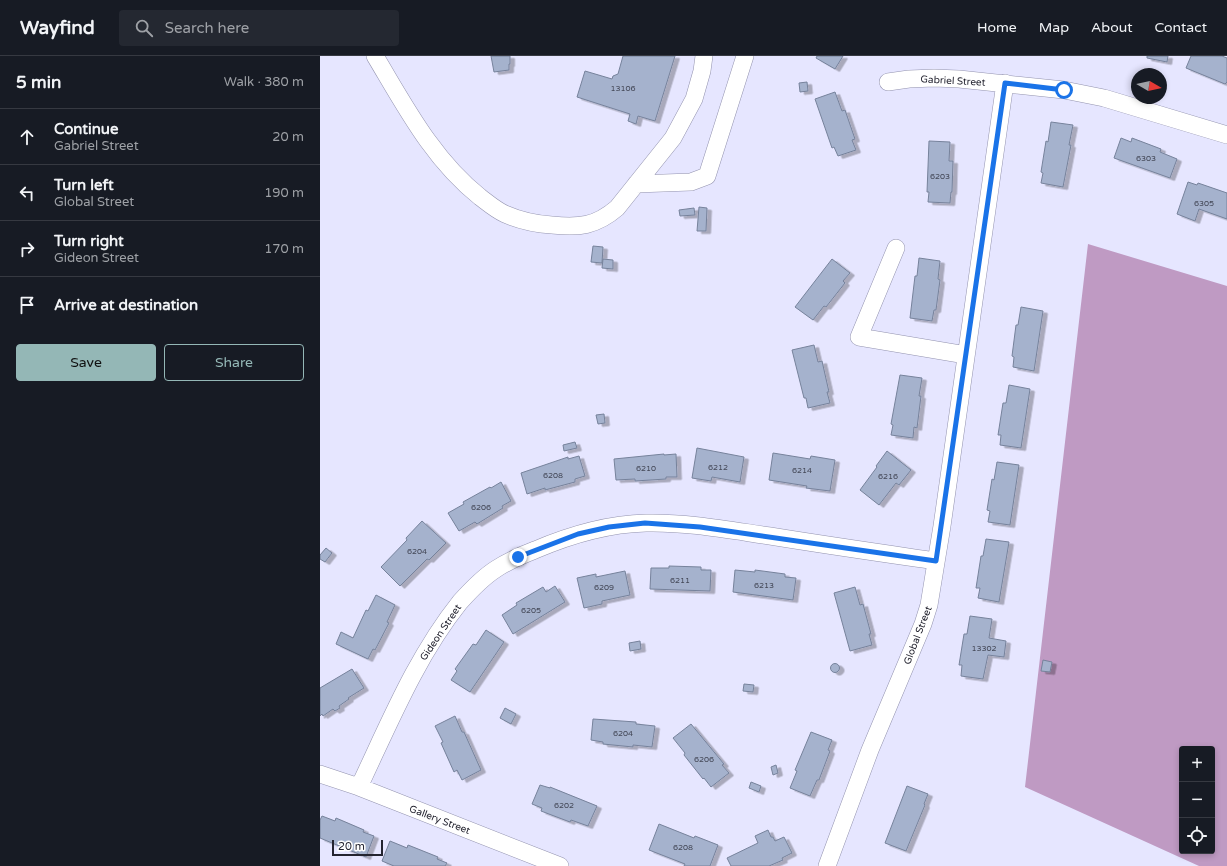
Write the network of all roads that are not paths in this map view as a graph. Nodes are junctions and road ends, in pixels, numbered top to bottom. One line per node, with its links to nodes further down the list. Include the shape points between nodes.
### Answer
1 (375, 56): 7 (street, via 427,140 451,170 472,190 504,213 532,223 577,226 593,224 617,208)
2 (704, 56): 7 (street, via 694,99 674,138)
3 (745, 56): 7 (street, via 707,176 691,182)
4 (888, 82): 5 (street, Gabriel Street, via 934,78)
5 (1005, 83): 6 (street, Gabriel Street, via 1104,98); 9 (street, Global Street)
6 (1227, 135)
7 (636, 184)
8 (896, 248): 9 (street, via 859,337)
9 (966, 355): 10 (street, Global Street)
10 (936, 561): 12 (street, Gideon Street, via 669,524 645,523 609,527 550,544 496,569 461,601 416,670); 14 (street, Global Street, via 929,605 923,624 870,750)
11 (320, 774): 12 (street, Gallery Street)
12 (359, 787): 13 (street, Gallery Street)
13 (560, 866)
14 (827, 866)

